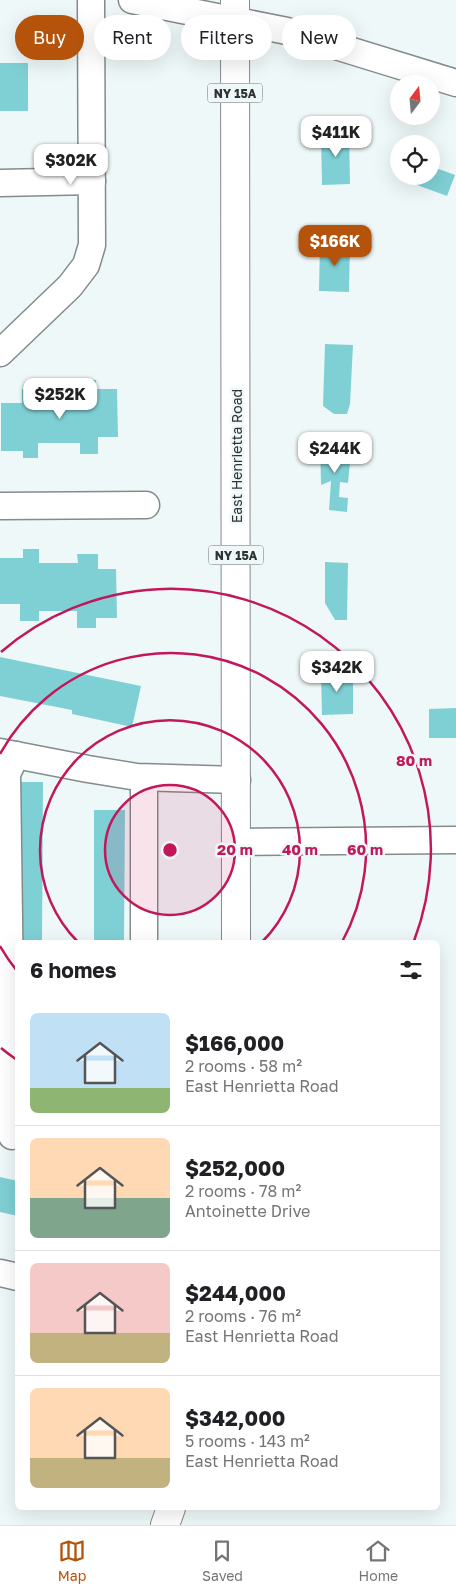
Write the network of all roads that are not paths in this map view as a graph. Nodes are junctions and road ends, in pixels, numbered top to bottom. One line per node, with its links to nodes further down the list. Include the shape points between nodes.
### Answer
1 (90, 0): 5 (street)
2 (132, 0): 3 (street)
3 (234, 10): 4 (street, via 286,31); 12 (main road, East Henrietta Road / NY 15A)
4 (456, 83)
5 (92, 181): 6 (street); 7 (street, via 92,245 86,265 70,286)
6 (0, 182)
7 (0, 353)
8 (146, 505): 9 (street)
9 (0, 506)
10 (8, 753): 11 (street); 17 (street)
11 (144, 778): 12 (street); 15 (street)
12 (237, 780): 14 (main road, East Henrietta Road / NY 15A)
13 (456, 840): 14 (street)
14 (237, 842): 16 (main road, East Henrietta Road / NY 15A)
15 (144, 940)
16 (236, 940)
17 (10, 1135)
18 (0, 1273): 19 (street)
19 (15, 1276)
20 (170, 1510): 21 (main road)
21 (165, 1525)

